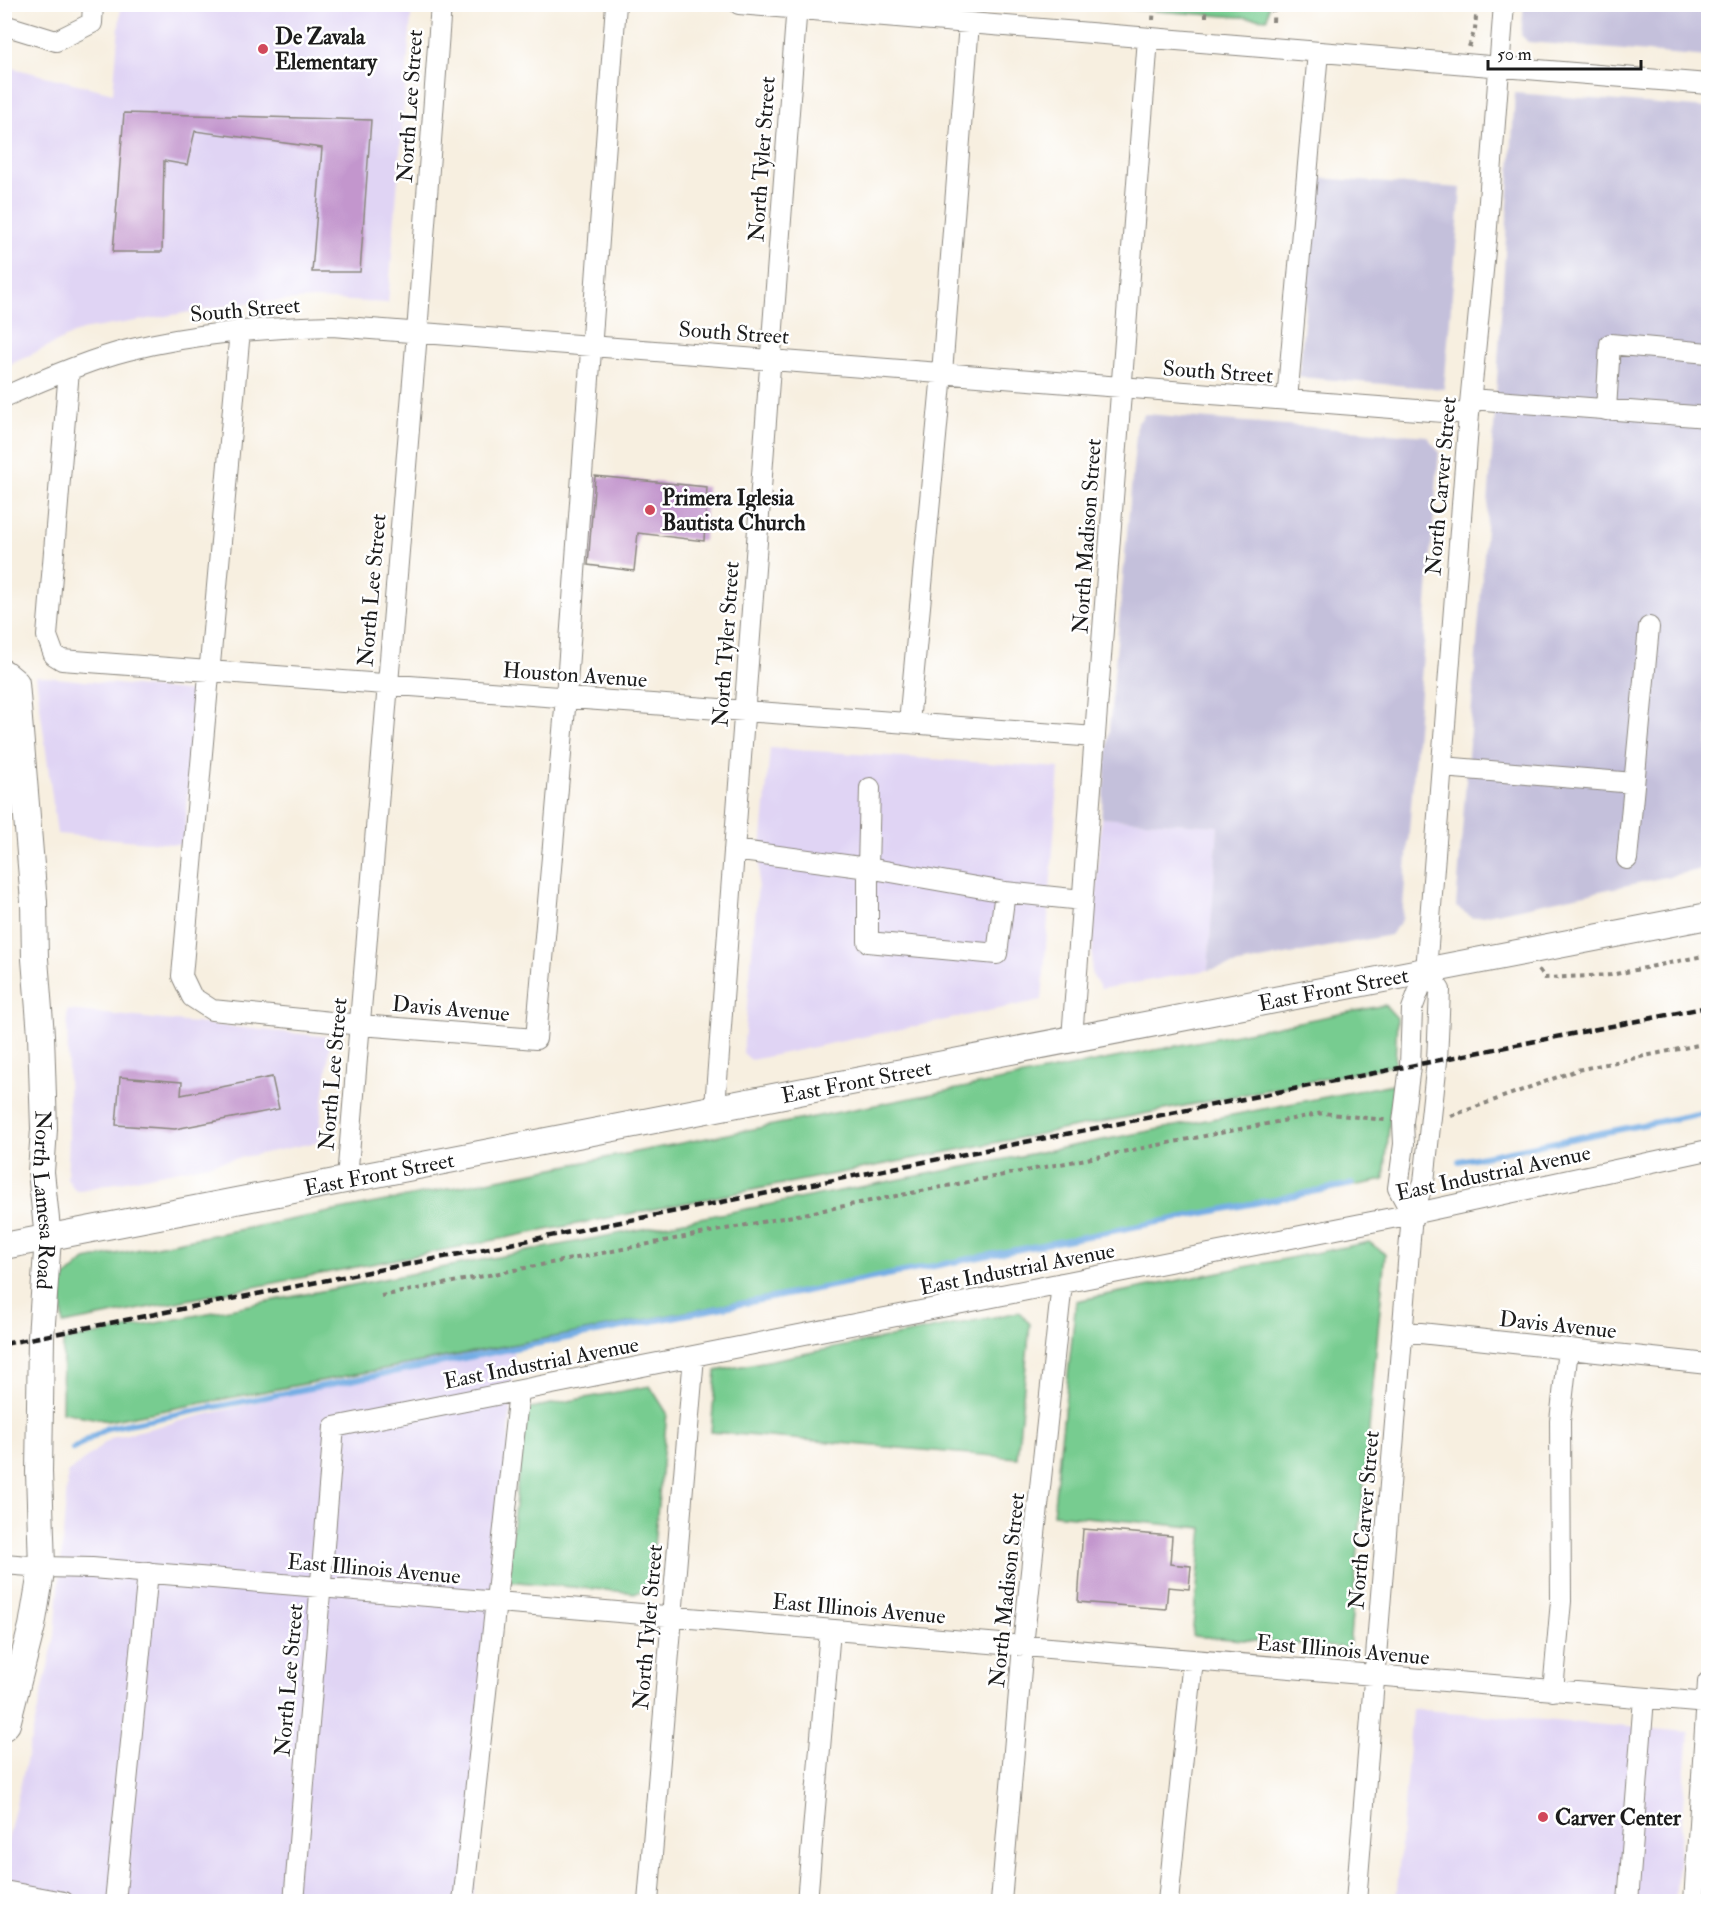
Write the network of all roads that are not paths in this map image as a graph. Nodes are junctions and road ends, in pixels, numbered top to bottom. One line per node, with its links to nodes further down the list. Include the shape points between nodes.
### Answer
1 (93, 4): 8 (street, via 92,22 56,41)
2 (441, 4): 14 (street, North Lee Street)
3 (616, 4): 15 (street)
4 (739, 4): 6 (street)
5 (1504, 4): 11 (street, North Carver Street)
6 (797, 7): 7 (street); 17 (street, North Tyler Street)
7 (969, 23): 9 (street); 19 (street)
8 (4, 25)
9 (1148, 38): 10 (street); 20 (street, North Madison Street)
10 (1318, 52): 11 (street); 22 (street)
11 (1500, 67): 12 (street); 23 (street, North Carver Street)
12 (1708, 84)
13 (240, 330): 14 (street, South Street, via 332,326); 18 (street, South Street, via 126,350); 27 (street, Davis Avenue)
14 (417, 333): 15 (street, South Street); 29 (street, North Lee Street)
15 (591, 346): 17 (street, South Street); 30 (street)
16 (1708, 353): 24 (street, via 1610,344)
17 (770, 359): 19 (street, South Street); 31 (street, North Tyler Street)
18 (69, 370): 21 (street, South Street); 27 (street, Houston Avenue, via 48,617 47,636 54,655 62,660)
19 (942, 373): 20 (street, South Street); 32 (street)
20 (1122, 387): 22 (street, South Street); 33 (street, North Madison Street)
21 (4, 397)
22 (1287, 400): 23 (street, South Street)
23 (1470, 406): 24 (street, South Street); 34 (street, North Carver Street)
24 (1606, 410): 25 (street, South Street)
25 (1708, 417)
26 (1649, 627): 35 (street)
27 (210, 669): 29 (street, Houston Avenue); 44 (street, Davis Avenue, via 182,976 192,997 212,1010)
28 (4, 673): 50 (main road, North Lamesa Road, via 16,684 34,902 44,1117 41,1172)
29 (388, 684): 30 (street, Houston Avenue); 44 (street, North Lee Street)
30 (566, 697): 31 (street, Houston Avenue); 44 (street, Davis Avenue, via 536,1039)
31 (744, 711): 32 (street, Houston Avenue); 37 (street, North Tyler Street)
32 (909, 723): 33 (street, Houston Avenue)
33 (1095, 737): 41 (street, North Madison Street)
34 (1442, 767): 35 (street); 43 (street, North Carver Street)
35 (1634, 783): 38 (street)
36 (870, 788): 39 (street)
37 (734, 850): 39 (street); 46 (street, North Tyler Street)
38 (1627, 859)
39 (868, 868): 40 (street); 40 (street, via 868,942 997,954)
40 (1005, 892): 41 (street)
41 (1083, 900): 45 (street, North Madison Street)
42 (1708, 916): 43 (main road, East Front Street)
43 (1426, 971): 45 (main road, East Front Street); 49 (street, North Carver Street, via 1412,1009 1398,1188); 49 (street, North Carver Street, via 1440,990 1437,1061 1424,1182)
44 (361, 1025): 48 (street, North Lee Street)
45 (1072, 1038): 46 (main road, East Front Street)
46 (715, 1107): 48 (main road, East Front Street)
47 (1708, 1150): 49 (street, East Industrial Avenue)
48 (347, 1179): 50 (main road, East Front Street)
49 (1412, 1214): 52 (street, East Industrial Avenue); 53 (street, North Carver Street)
50 (48, 1238): 51 (main road, East Front Street); 60 (main road, North Lamesa Road, via 41,1337)
51 (4, 1246)
52 (1062, 1283): 55 (street, East Industrial Avenue); 66 (street, North Madison Street)
53 (1402, 1331): 54 (street, Davis Avenue); 68 (street, North Carver Street)
54 (1568, 1349): 56 (street, Davis Avenue); 70 (street, via 1560,1421 1560,1601)
55 (694, 1356): 57 (street, East Industrial Avenue); 64 (street, North Tyler Street)
56 (1708, 1364)
57 (519, 1391): 58 (street, East Industrial Avenue); 63 (street)
58 (334, 1427): 62 (street, North Lee Street)
59 (4, 1564): 60 (street, East Illinois Avenue)
60 (42, 1567): 61 (street, East Illinois Avenue); 73 (main road, North Lamesa Road, via 32,1626)
61 (148, 1572): 62 (street, East Illinois Avenue); 76 (street)
62 (321, 1587): 63 (street, East Illinois Avenue); 77 (street, North Lee Street)
63 (496, 1602): 64 (street, East Illinois Avenue); 78 (street)
64 (672, 1617): 65 (street, East Illinois Avenue); 79 (street, North Tyler Street)
65 (830, 1630): 66 (street, East Illinois Avenue); 80 (street)
66 (1023, 1646): 67 (street, East Illinois Avenue); 81 (street, North Madison Street)
67 (1192, 1660): 68 (street, East Illinois Avenue); 82 (street)
68 (1375, 1675): 70 (street, East Illinois Avenue); 83 (street, North Carver Street)
69 (1708, 1682): 72 (street)
70 (1553, 1691): 71 (street, East Illinois Avenue)
71 (1644, 1698): 72 (street, East Illinois Avenue); 84 (street)
72 (1707, 1703): 85 (street)
73 (4, 1727)
74 (4, 1891): 75 (street)
75 (64, 1902)
76 (115, 1902)
77 (294, 1902)
78 (463, 1902)
79 (648, 1902)
80 (807, 1902)
81 (1001, 1902)
82 (1168, 1902)
83 (1356, 1902)
84 (1628, 1902)
85 (1694, 1902)

